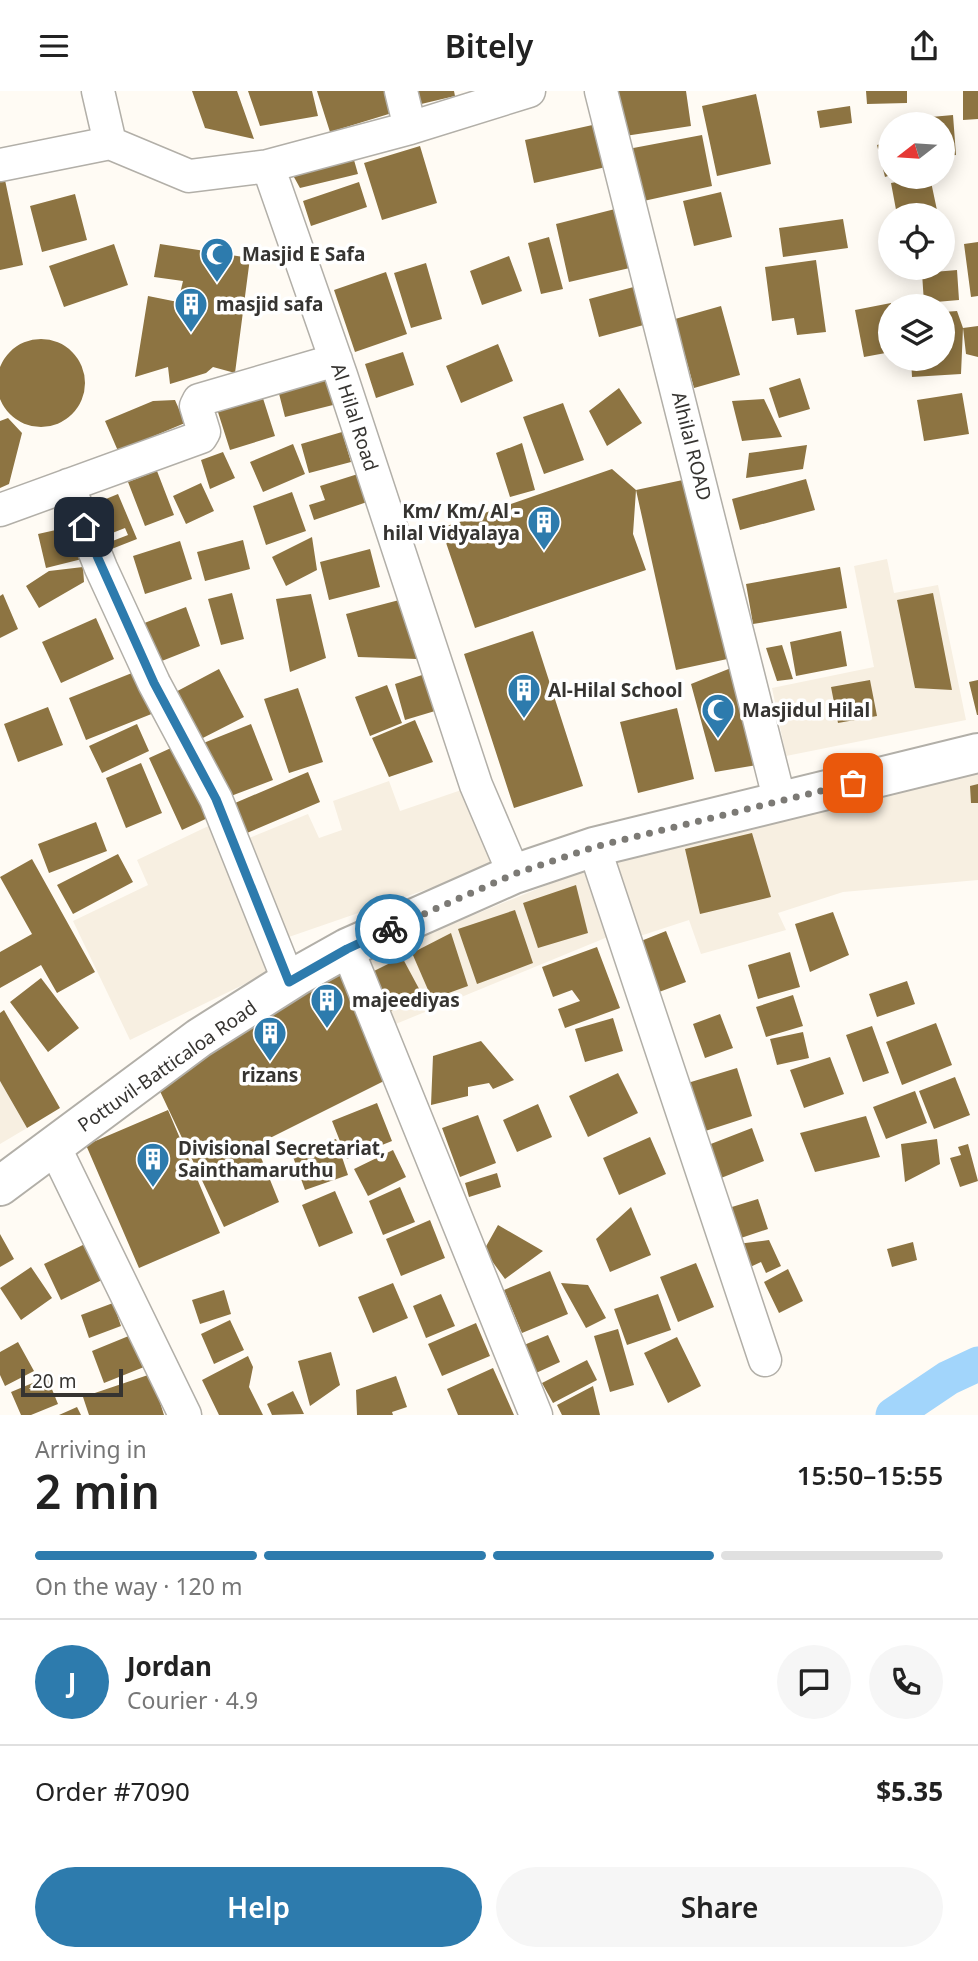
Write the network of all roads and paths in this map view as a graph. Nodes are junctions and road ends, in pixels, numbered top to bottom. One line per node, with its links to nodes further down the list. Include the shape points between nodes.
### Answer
1 (98, 91): 6 (street)
2 (401, 91): 5 (street)
3 (528, 91): 5 (street)
4 (601, 91): 13 (street, Alhilal ROAD)
5 (410, 128): 8 (street)
6 (110, 143): 7 (street); 8 (street, via 190,176)
7 (0, 165)
8 (268, 166): 9 (street, Al Hilal Road)
9 (336, 360): 10 (street, via 199,400 201,437); 15 (street, Al Hilal Road, via 476,785)
10 (68, 485): 11 (street); 17 (street, via 154,683 216,799)
11 (0, 510)
12 (978, 753): 13 (highway, Pottuvil-Batticaloa Road)
13 (780, 801): 14 (highway, Pottuvil-Batticaloa Road)
14 (594, 847): 15 (highway, Pottuvil-Batticaloa Road); 20 (street)
15 (514, 874): 16 (highway, Pottuvil-Batticaloa Road)
16 (347, 949): 17 (highway, Pottuvil-Batticaloa Road); 22 (street)
17 (289, 982): 18 (highway, Pottuvil-Batticaloa Road, via 199,1038)
18 (54, 1146): 19 (highway, Pottuvil-Batticaloa Road); 21 (street)
19 (0, 1186)
20 (765, 1360)
21 (184, 1415)
22 (536, 1415)

